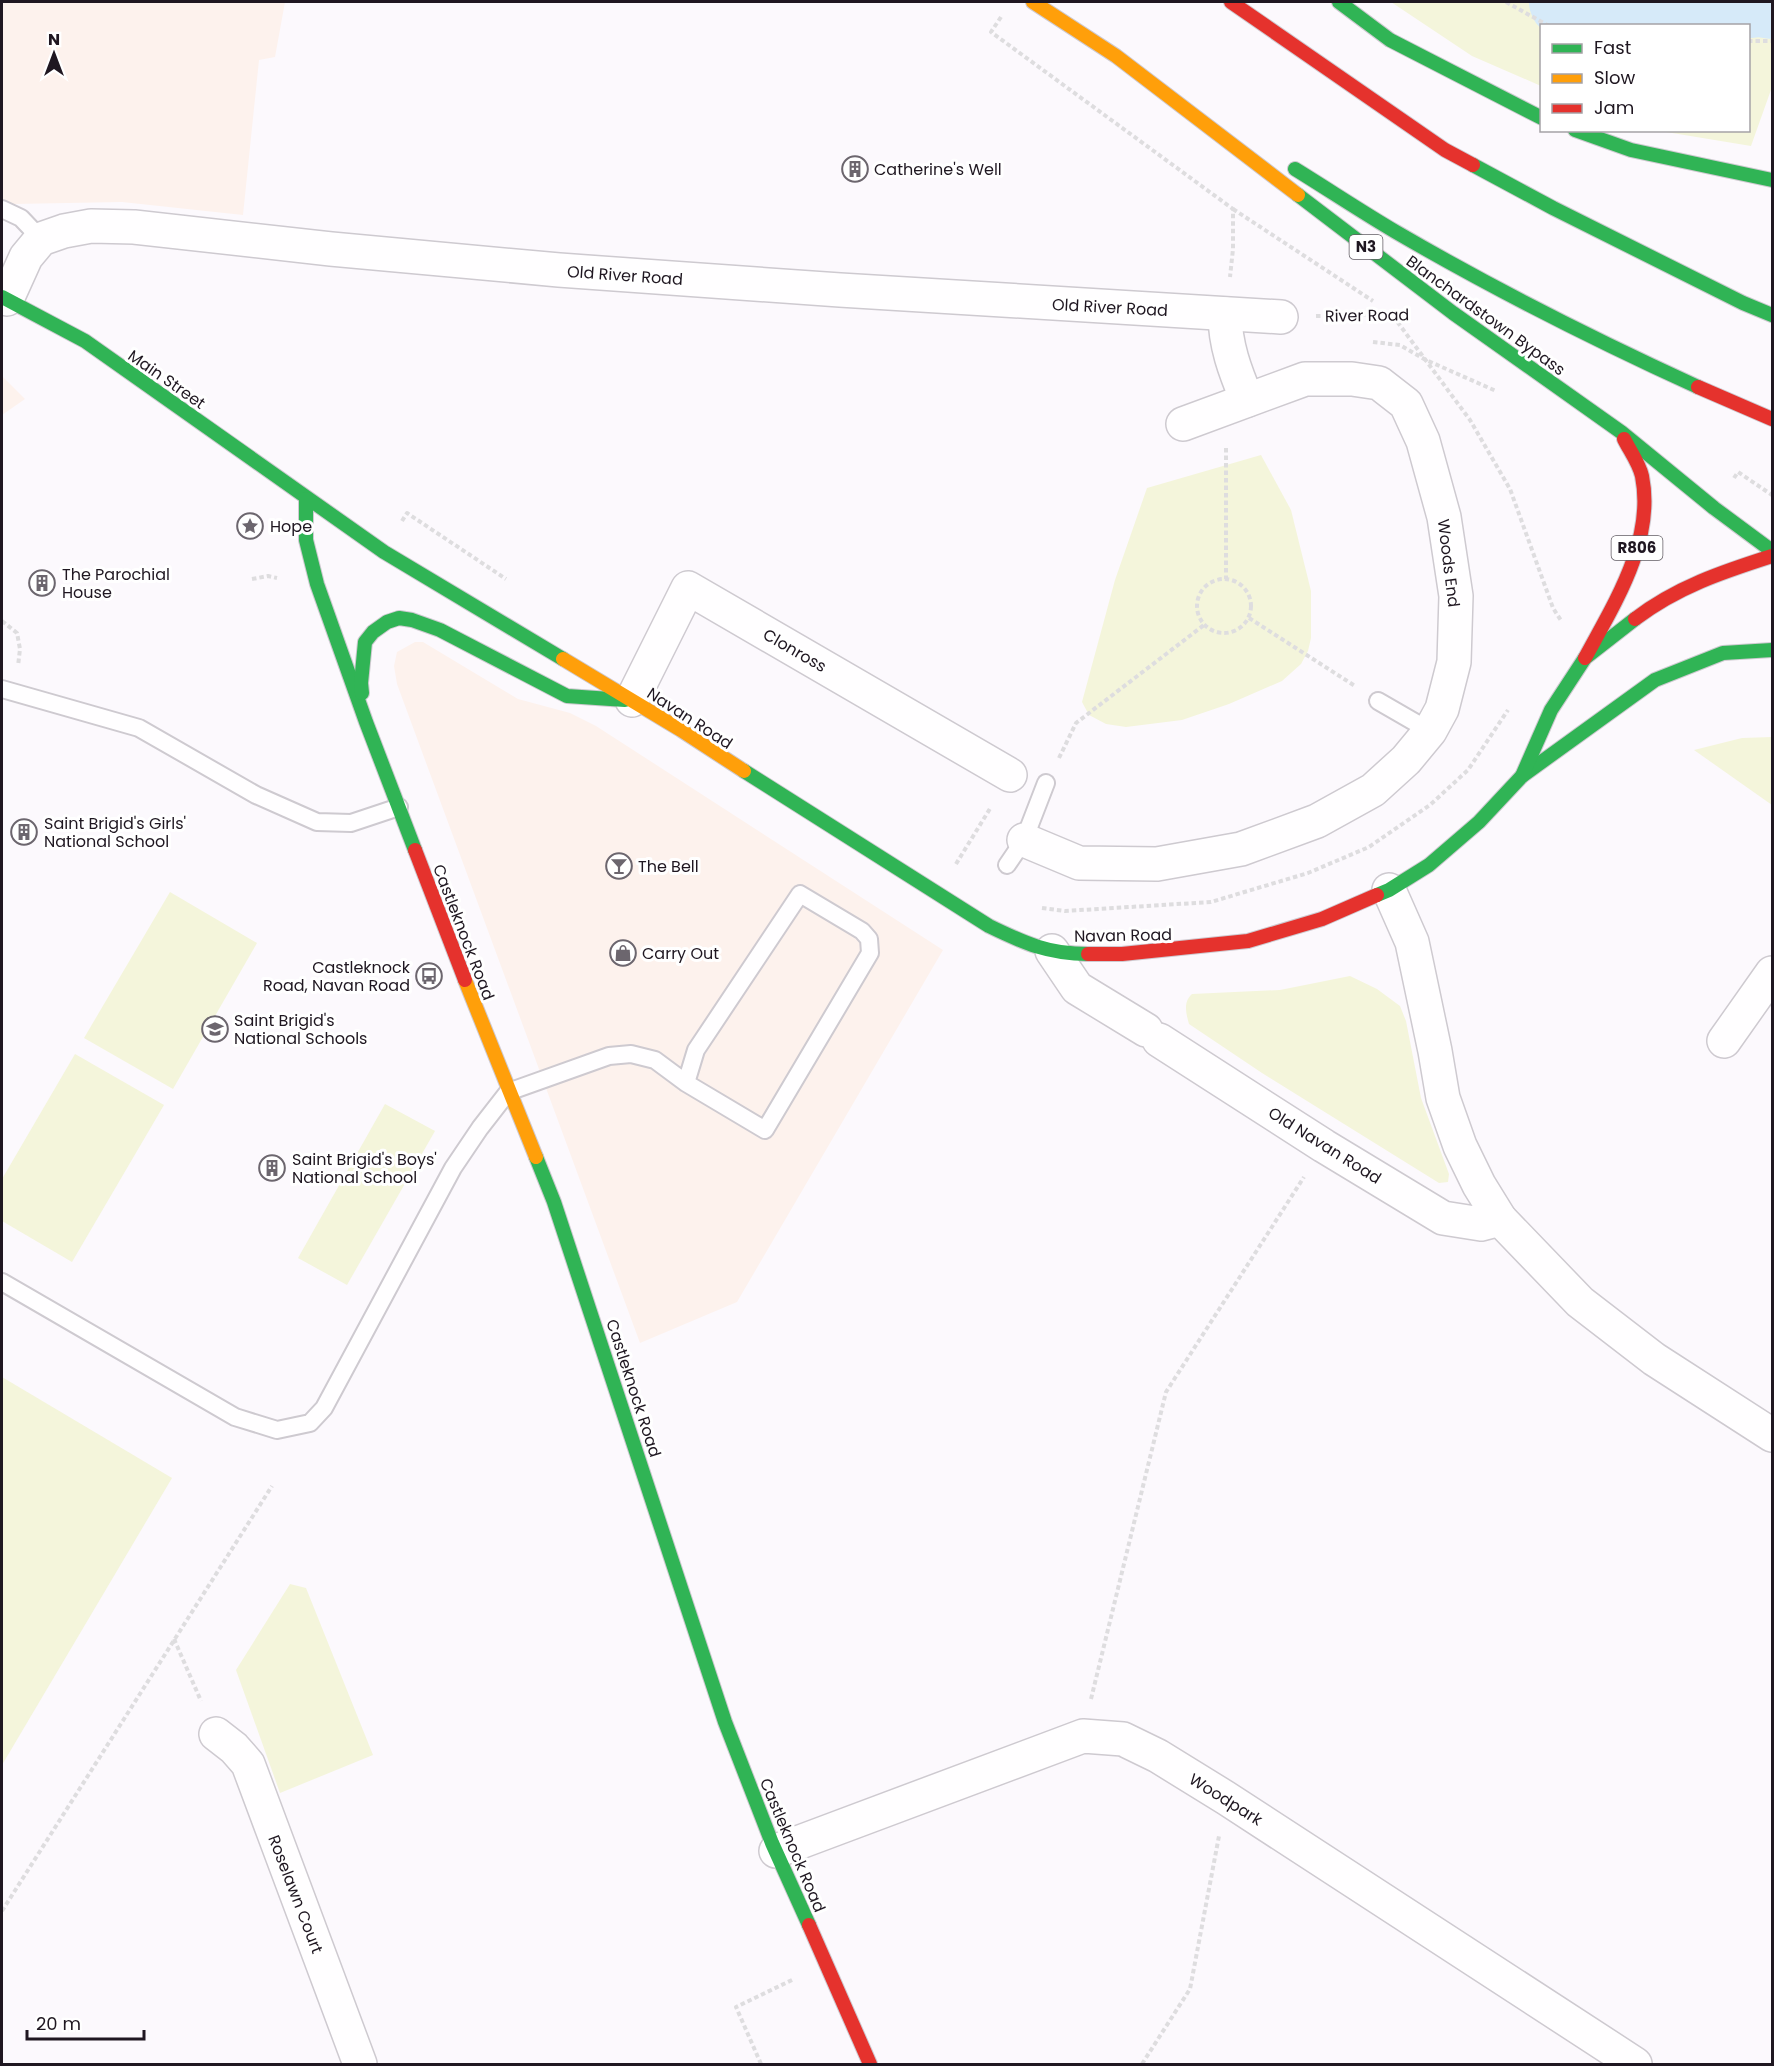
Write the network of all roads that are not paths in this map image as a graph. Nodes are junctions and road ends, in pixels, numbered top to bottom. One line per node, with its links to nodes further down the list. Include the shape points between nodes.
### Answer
1 (1033, 2): 4 (main road, Blanchardstown Bypass / N3)
2 (1231, 2): 14 (main road, via 1445,150 1553,208)
3 (1339, 2): 5 (main road, via 1390,40)
4 (1116, 56): 7 (main road); 19 (main road, Blanchardstown Bypass / N3, via 1453,313)
5 (1540, 117)
6 (1581, 132): 9 (main road, via 1631,150)
7 (1246, 138)
8 (1286, 163): 17 (main road, via 1406,238 1526,304 1695,386)
9 (1773, 180)
10 (2, 209): 11 (lane, via 21,218)
11 (41, 239): 12 (street, via 26,257); 13 (street, Old River Road, via 91,226 134,227 560,270)
12 (4, 298): 20 (main road, Main Street, via 85,341)
13 (1225, 314): 15 (street, Old River Road); 16 (street)
14 (1773, 315)
15 (1281, 317)
16 (1237, 404): 18 (street, Woods End); 29 (street, Woods End, via 1305,379 1352,379 1379,383 1406,404 1423,441 1444,517 1456,596 1454,662 1442,709)
17 (1773, 419)
18 (1183, 424)
19 (1621, 432): 21 (main road, Blanchardstown Bypass / N3); 24 (main road, R806, via 1642,475 1645,513 1634,561)
20 (306, 499): 26 (main road, Navan Road / R806, via 384,552); 28 (main road, Castleknock Road / R806, via 306,540 316,584)
21 (1773, 551)
22 (1773, 556): 24 (main road, Navan Road / R806, via 1717,574 1659,601)
23 (1773, 650): 31 (main road, via 1723,653 1655,680)
24 (1586, 658): 31 (main road, Navan Road / R806, via 1551,710)
25 (9, 691): 33 (lane, via 139,728 256,795 317,822 351,823)
26 (632, 700): 28 (main road, Castleknock Road / R806, via 567,696 440,630 399,618 387,622 365,642 361,683); 30 (street, Clonross, via 688,588); 36 (main road, Navan Road / R806, via 988,926)
27 (1378, 701): 29 (lane)
28 (366, 722): 33 (main road, Castleknock Road / R806)
29 (1430, 731): 34 (street, Woods End, via 1373,790 1317,821 1241,849 1157,864 1079,863)
30 (1010, 775)
31 (1522, 776): 35 (main road, Navan Road / R806, via 1479,822 1429,865)
32 (1046, 783): 34 (lane)
33 (399, 807): 40 (main road, Castleknock Road / R806)
34 (1015, 852)
35 (1389, 890): 36 (main road, Navan Road / R806, via 1322,919 1248,941 1122,954); 41 (street, via 1412,942 1443,1098 1465,1156)
36 (1052, 951): 41 (street, Old Navan Road, via 1077,988 1443,1218 1481,1224)
37 (1773, 973): 38 (street)
38 (1724, 1041)
39 (686, 1083): 39 (lane, via 765,1130 870,954 869,939 800,894 696,1050); 40 (lane, via 655,1060 631,1054 609,1056)
40 (508, 1092): 42 (lane, via 453,1168 324,1408 310,1423 277,1430 235,1418); 45 (main road, Castleknock Road / R806, via 554,1202 725,1722)
41 (1500, 1219): 43 (street, via 1580,1302 1654,1359)
42 (2, 1282)
43 (1773, 1435)
44 (216, 1734): 46 (street, Roselawn Court, via 248,1764)
45 (776, 1851): 47 (main road, Castleknock Road / R806); 48 (street, Woodpark, via 1083,1736 1123,1739 1226,1798)
46 (360, 2064)
47 (870, 2064)
48 (1635, 2064)

